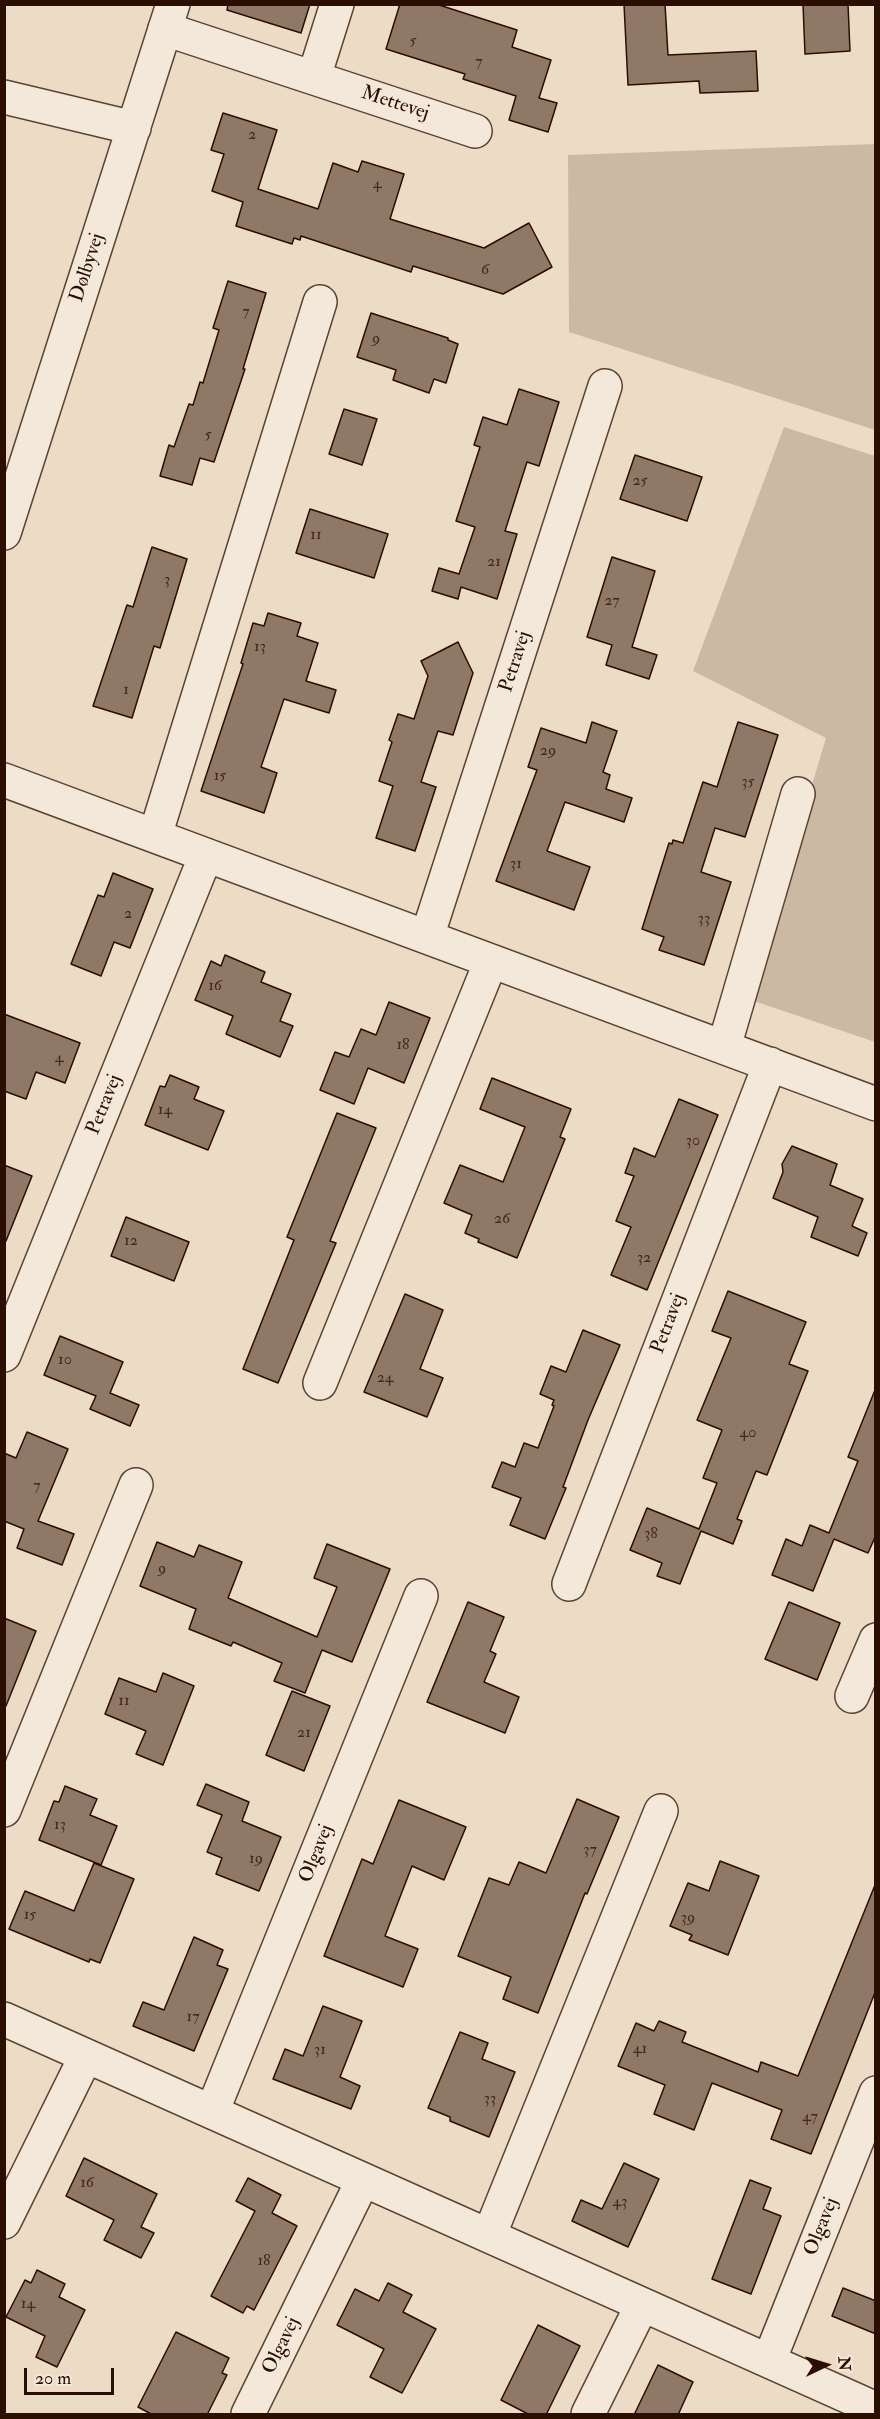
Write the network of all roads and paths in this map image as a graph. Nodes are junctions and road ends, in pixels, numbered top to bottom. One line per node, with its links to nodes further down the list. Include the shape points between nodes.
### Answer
1 (337, 4): 3 (street)
2 (169, 17): 3 (street, Mettevej); 5 (street, Dølbyvej)
3 (314, 78): 6 (street, Mettevej)
4 (4, 97): 5 (street)
5 (134, 128): 9 (street, Dølbyvej)
6 (476, 131)
7 (320, 302): 12 (street)
8 (605, 386): 14 (street, Petravej)
9 (4, 532)
10 (4, 780): 12 (street)
11 (798, 794): 16 (street)
12 (155, 836): 13 (street)
13 (206, 855): 14 (street); 19 (street, Petravej)
14 (427, 937): 15 (street)
15 (491, 961): 16 (street); 20 (street)
16 (723, 1047): 17 (street)
17 (770, 1064): 18 (street); 22 (street, Petravej)
18 (876, 1104)
19 (4, 1355)
20 (320, 1383)
21 (136, 1485): 26 (street)
22 (569, 1584)
23 (422, 1596): 31 (street, Olgavej)
24 (876, 1640): 25 (street)
25 (852, 1696)
26 (4, 1810)
27 (661, 1811): 34 (street)
28 (4, 2019): 29 (street)
29 (86, 2056): 31 (street); 33 (street)
30 (876, 2093): 36 (street, Olgavej)
31 (212, 2112): 32 (street)
32 (363, 2180): 34 (street); 38 (street, Olgavej)
33 (4, 2222)
34 (489, 2236): 35 (street)
35 (642, 2305): 36 (street); 39 (street)
36 (769, 2361): 37 (street)
37 (876, 2409)
38 (248, 2415)
39 (588, 2415)

